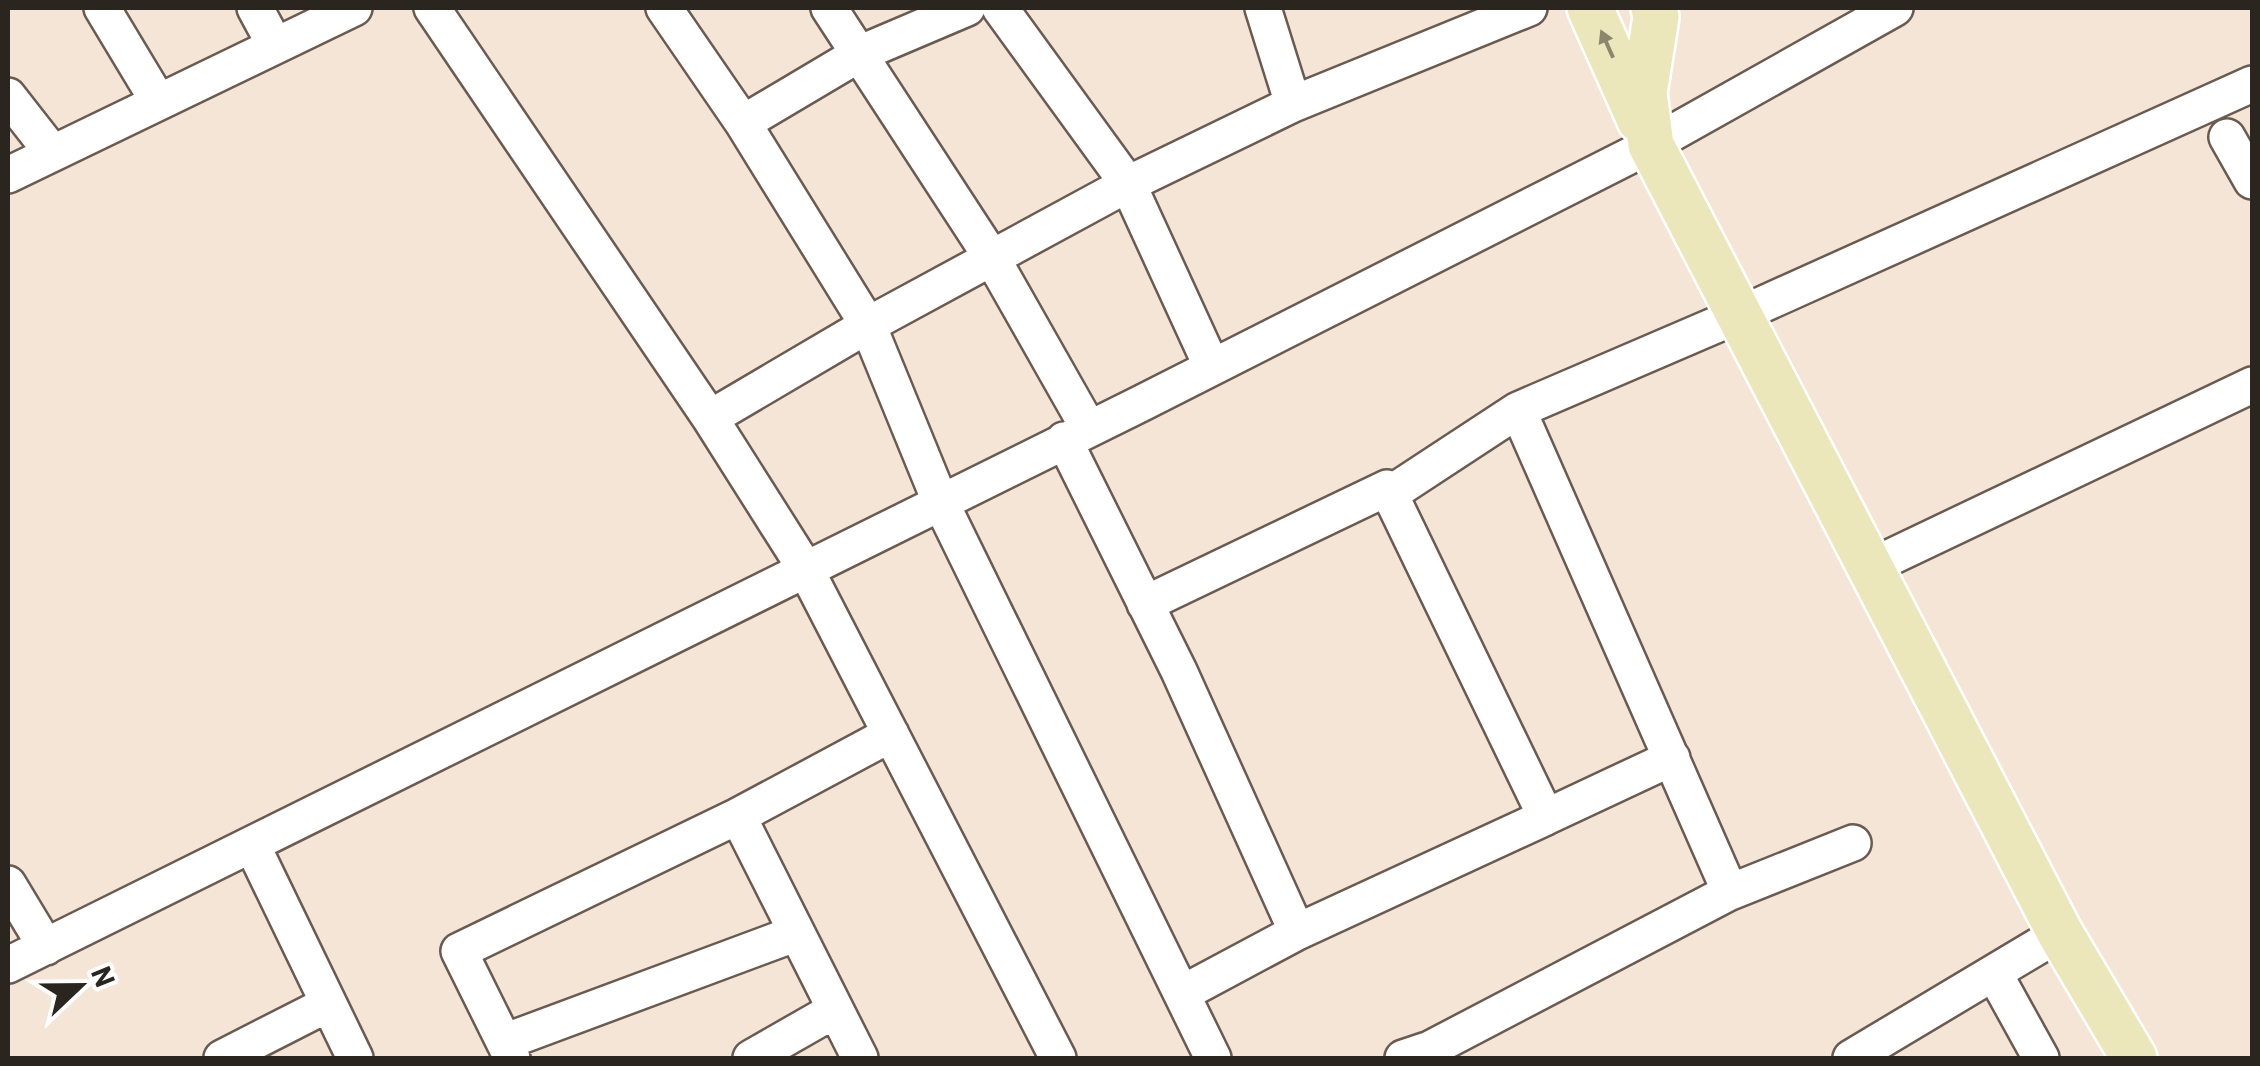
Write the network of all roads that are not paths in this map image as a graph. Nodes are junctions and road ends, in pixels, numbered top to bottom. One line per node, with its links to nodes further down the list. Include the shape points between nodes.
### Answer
1 (102, 8): 18 (street)
2 (255, 8): 14 (street)
3 (354, 8): 14 (street)
4 (432, 8): 33 (street)
5 (664, 8): 20 (street)
6 (829, 8): 15 (street)
7 (967, 8): 15 (street)
8 (1000, 8): 26 (street)
9 (1264, 8): 19 (street)
10 (1529, 8): 19 (street)
11 (1590, 8): 22 (main road, one-way to 11)
12 (1654, 8): 22 (main road, via 1644,93)
13 (1895, 8): 22 (street)
14 (276, 44): 18 (street)
15 (861, 53): 20 (street); 27 (street)
16 (2252, 84): 28 (street)
17 (8, 96): 23 (street)
18 (158, 100): 23 (street)
19 (1293, 104): 26 (street)
20 (743, 122): 29 (street)
21 (2226, 137): 25 (street)
22 (1651, 144): 28 (main road); 30 (street)
23 (51, 151): 24 (street)
24 (8, 175)
25 (2252, 181)
26 (1128, 184): 27 (street); 30 (street)
27 (992, 258): 29 (street); 34 (street)
28 (1739, 315): 32 (street); 37 (main road)
29 (868, 325): 33 (street); 36 (street)
30 (1211, 365): 34 (street)
31 (2252, 385): 37 (street)
32 (1518, 410): 35 (street); 41 (street)
33 (710, 418): 38 (street)
34 (1076, 435): 36 (street); 39 (street)
35 (1390, 494): 39 (street, via 1387,488); 43 (street)
36 (940, 501): 38 (street); 54 (street)
37 (1870, 567): 50 (main road)
38 (805, 568): 40 (street); 45 (street)
39 (1145, 604): 48 (street)
40 (890, 734): 42 (street); 63 (street)
41 (1672, 758): 43 (street); 47 (street)
42 (738, 816): 49 (street); 57 (street, via 459,951)
43 (1546, 816): 48 (street)
44 (1853, 842): 47 (street)
45 (252, 845): 51 (street); 55 (street)
46 (8, 884): 51 (street)
47 (1730, 892): 65 (street)
48 (1297, 932): 54 (street)
49 (797, 933): 56 (street); 57 (street)
50 (2060, 933): 53 (street); 67 (main road)
51 (46, 947): 52 (street)
52 (8, 965)
53 (1994, 973): 58 (street); 66 (street)
54 (1184, 994): 64 (street)
55 (328, 1004): 59 (street); 60 (street)
56 (836, 1010): 61 (street); 62 (street)
57 (508, 1050)
58 (1860, 1056)
59 (222, 1058)
60 (355, 1058)
61 (751, 1058)
62 (860, 1058)
63 (1058, 1058)
64 (1214, 1058)
65 (1404, 1058)
66 (2040, 1058)
67 (2134, 1058)

